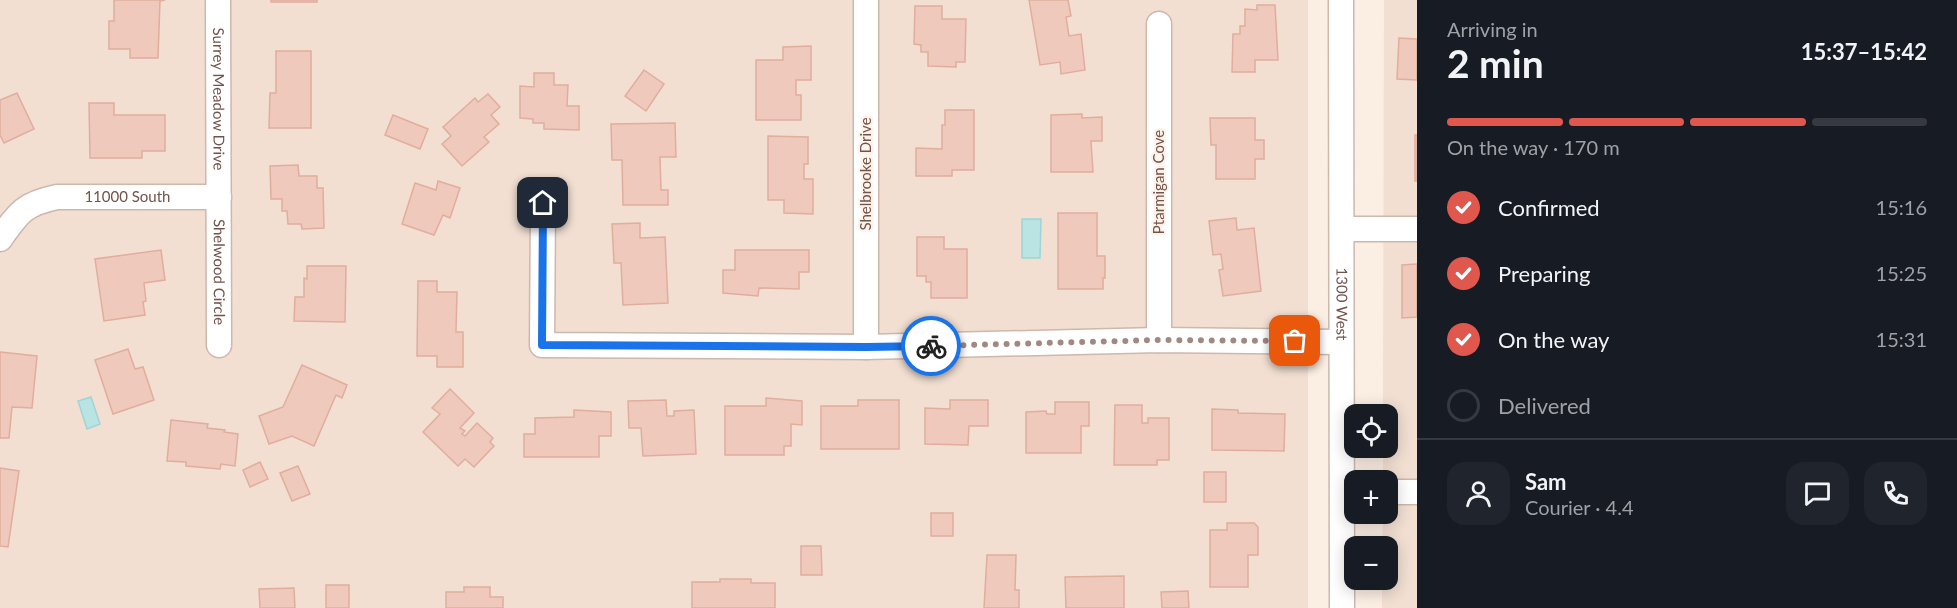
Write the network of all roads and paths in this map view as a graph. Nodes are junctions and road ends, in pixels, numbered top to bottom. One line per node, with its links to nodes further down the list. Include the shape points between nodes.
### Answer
1 (218, 0): 5 (street, Surrey Meadow Drive)
2 (866, 0): 13 (street, Shelbrooke Drive)
3 (1341, 0): 7 (street, 1300 West)
4 (1159, 24): 10 (street, Ptarmigan Cove)
5 (219, 197): 9 (street, 11000 South, via 57,197 36,201 23,209); 12 (street, Shelwood Circle)
6 (543, 203): 13 (street, via 542,345)
7 (1343, 228): 8 (street); 11 (street, 1300 West)
8 (1417, 229)
9 (0, 238)
10 (1159, 340): 11 (street); 13 (street)
11 (1340, 342): 14 (street, 1300 West)
12 (219, 345)
13 (866, 347)
14 (1347, 470)
15 (1398, 492): 16 (street)
16 (1417, 492)
17 (1346, 524): 18 (street, 1300 West)
18 (1342, 608)

